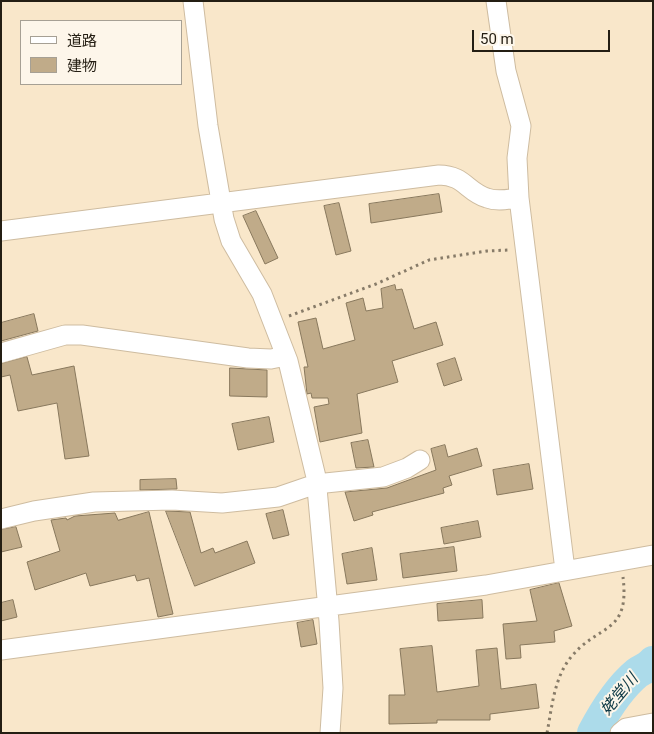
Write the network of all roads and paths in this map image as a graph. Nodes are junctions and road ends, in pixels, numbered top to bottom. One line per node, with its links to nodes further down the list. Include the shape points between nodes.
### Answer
1 (193, 1): 4 (street)
2 (496, 1): 3 (street, via 506,70 521,126 517,158)
3 (519, 198): 4 (street, via 486,198 462,180 447,175); 6 (street)
4 (220, 202): 5 (street); 7 (street, via 231,241 262,294)
5 (1, 231)
6 (524, 249): 7 (path, via 429,260 376,284); 15 (street)
7 (273, 322): 9 (street)
8 (1, 353): 9 (street, via 65,335 82,335 248,358)
9 (286, 356): 11 (street)
10 (420, 460): 11 (street, via 383,477)
11 (316, 484): 12 (street, via 278,497 247,501 94,502); 16 (street)
12 (1, 519)
13 (653, 555): 14 (street)
14 (621, 561): 15 (street); 20 (path, via 626,598 621,615 571,657 558,678)
15 (565, 570): 16 (street, via 486,585)
16 (327, 605): 17 (street); 19 (street, via 333,688)
17 (1, 650)
18 (653, 724): 21 (street, via 626,728)
19 (330, 733)
20 (547, 733)
21 (620, 733)

